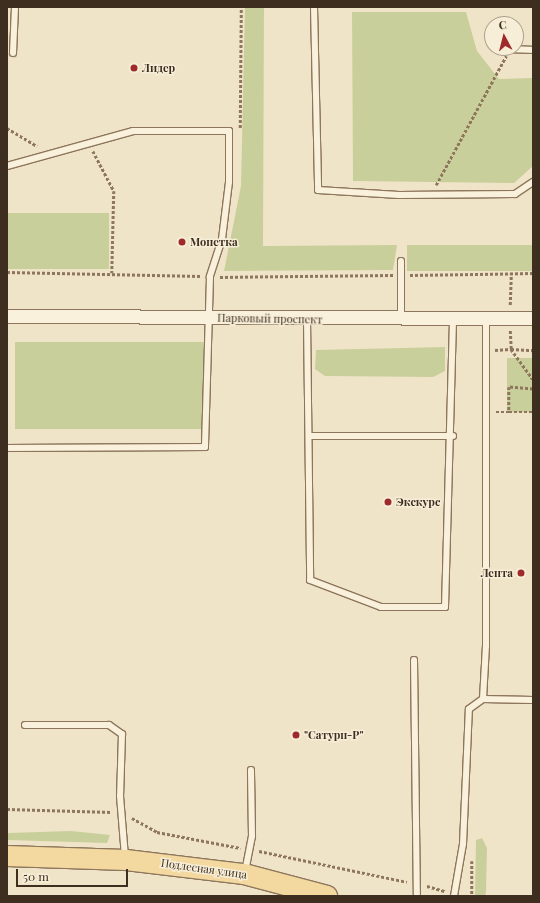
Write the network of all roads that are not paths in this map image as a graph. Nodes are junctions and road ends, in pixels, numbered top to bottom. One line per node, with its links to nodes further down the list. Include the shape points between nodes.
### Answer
1 (15, 7): 3 (lane)
2 (314, 7): 5 (lane, via 318,190 431,195 515,194)
3 (14, 53)
4 (7, 166): 8 (lane, via 133,130 229,131 229,182 222,239 210,277)
5 (533, 182)
6 (401, 261): 11 (lane)
7 (7, 316): 8 (street, Парковый проспект)
8 (209, 318): 10 (street, Парковый проспект); 16 (lane, via 205,447)
9 (533, 318): 13 (street, Парковый проспект)
10 (307, 319): 11 (street, Парковый проспект); 14 (lane)
11 (401, 319): 12 (street, Парковый проспект)
12 (453, 319): 13 (street, Парковый проспект); 15 (lane)
13 (486, 319): 18 (lane)
14 (310, 436): 15 (lane); 15 (lane, via 310,580 381,608 446,606)
15 (453, 436)
16 (7, 448)
17 (414, 660): 27 (lane)
18 (482, 699): 19 (lane); 25 (lane, via 469,709 463,844)
19 (533, 700)
20 (25, 726): 23 (lane, via 109,725 122,734 121,812)
21 (251, 770): 24 (lane, via 249,849)
22 (7, 856): 23 (main road, Подлесная улица)
23 (126, 860): 24 (main road, Подлесная улица)
24 (244, 874): 26 (main road, Подлесная улица)
25 (454, 895)
26 (327, 896)
27 (417, 896)

